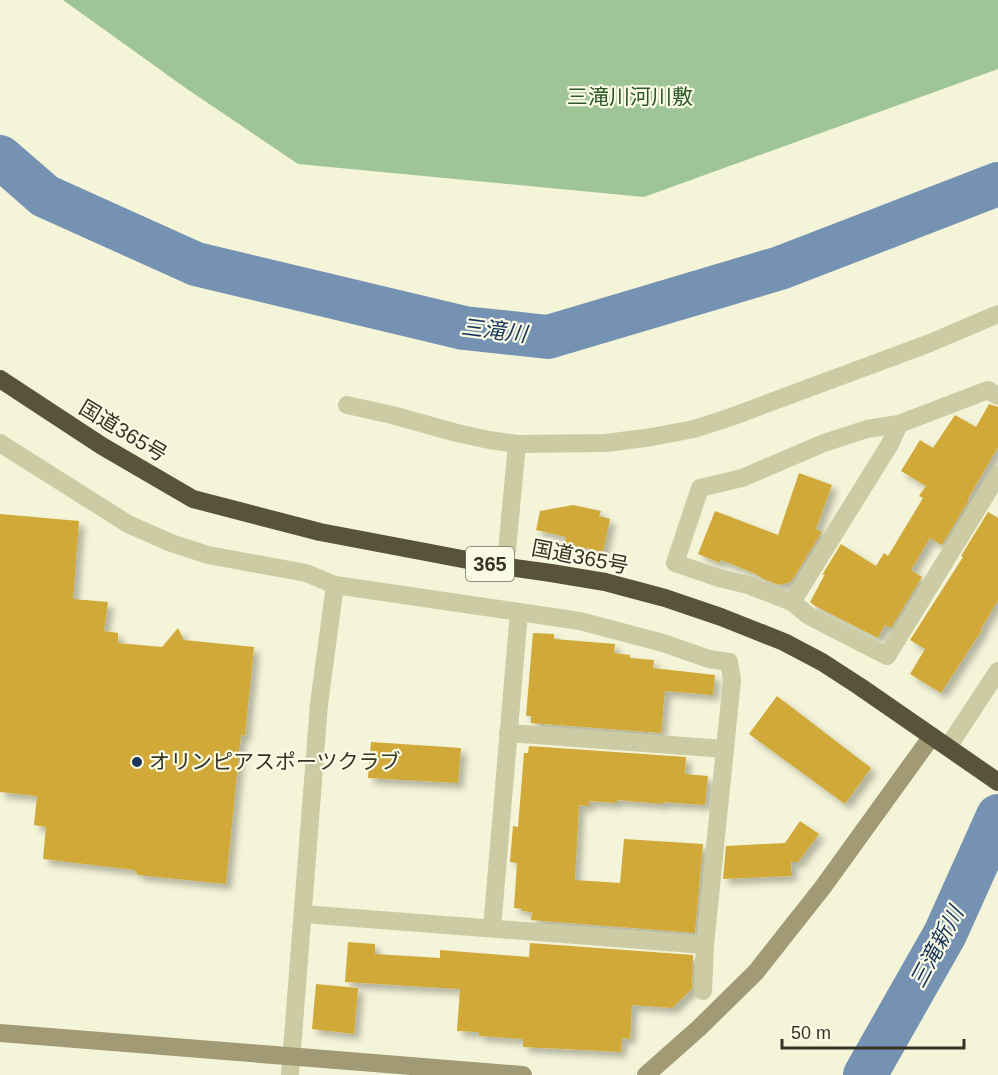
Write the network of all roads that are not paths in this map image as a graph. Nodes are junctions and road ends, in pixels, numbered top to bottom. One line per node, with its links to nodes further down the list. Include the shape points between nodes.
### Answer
1 (998, 314): 7 (street, via 930,343 694,429 606,443)
2 (0, 379): 15 (highway, 国道365号 / 365, via 102,446 193,499 320,532 605,582 664,598 784,642 822,662)
3 (998, 396): 5 (street, via 988,390)
4 (347, 405): 7 (street, via 456,434)
5 (899, 423): 11 (street, via 890,444); 11 (street, via 824,443 742,478 700,488 675,563)
6 (0, 442): 10 (street, via 128,524 171,543 208,555 306,573)
7 (517, 444): 9 (street)
8 (998, 475): 11 (street, via 887,656 809,616)
9 (507, 549)
10 (335, 585): 12 (street); 19 (street, via 319,704)
11 (792, 602)
12 (519, 612): 14 (street); 17 (street, via 580,621 729,662 732,680)
13 (998, 671): 16 (street)
14 (508, 733): 17 (street); 20 (street)
15 (932, 736): 16 (highway, 国道365号 / 365); 27 (street, via 756,972)
16 (948, 747): 18 (highway, 国道365号 / 365)
17 (725, 749): 21 (street)
18 (998, 782)
19 (303, 914): 20 (street); 24 (street)
20 (492, 928): 21 (street)
21 (705, 945): 22 (street)
22 (703, 991)
23 (0, 1033): 24 (street)
24 (291, 1056): 25 (street); 26 (street)
25 (290, 1075)
26 (523, 1075)
27 (646, 1075)

